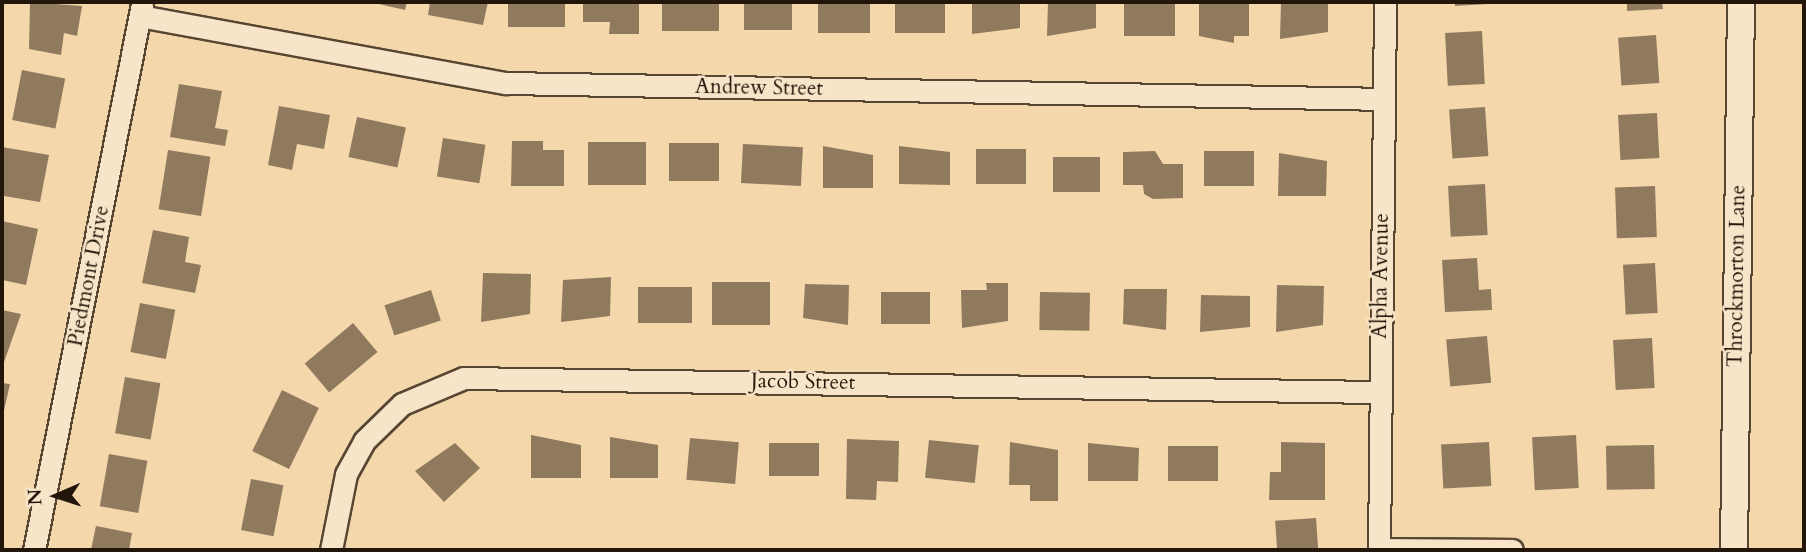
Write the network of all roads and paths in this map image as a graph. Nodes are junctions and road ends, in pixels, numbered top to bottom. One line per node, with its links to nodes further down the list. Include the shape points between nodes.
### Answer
1 (1385, 2): 4 (street, Alpha Avenue)
2 (1741, 2): 10 (street, Throckmorton Lane)
3 (141, 9): 4 (street, Andrew Street, via 506,83); 6 (street, Piedmont Drive)
4 (1384, 99): 5 (street, Alpha Avenue)
5 (1379, 392): 7 (street, Jacob Street, via 464,378 402,404 364,441 346,474); 8 (street, Alpha Avenue)
6 (34, 550)
7 (331, 550)
8 (1379, 550): 9 (street)
9 (1512, 550)
10 (1734, 550)

